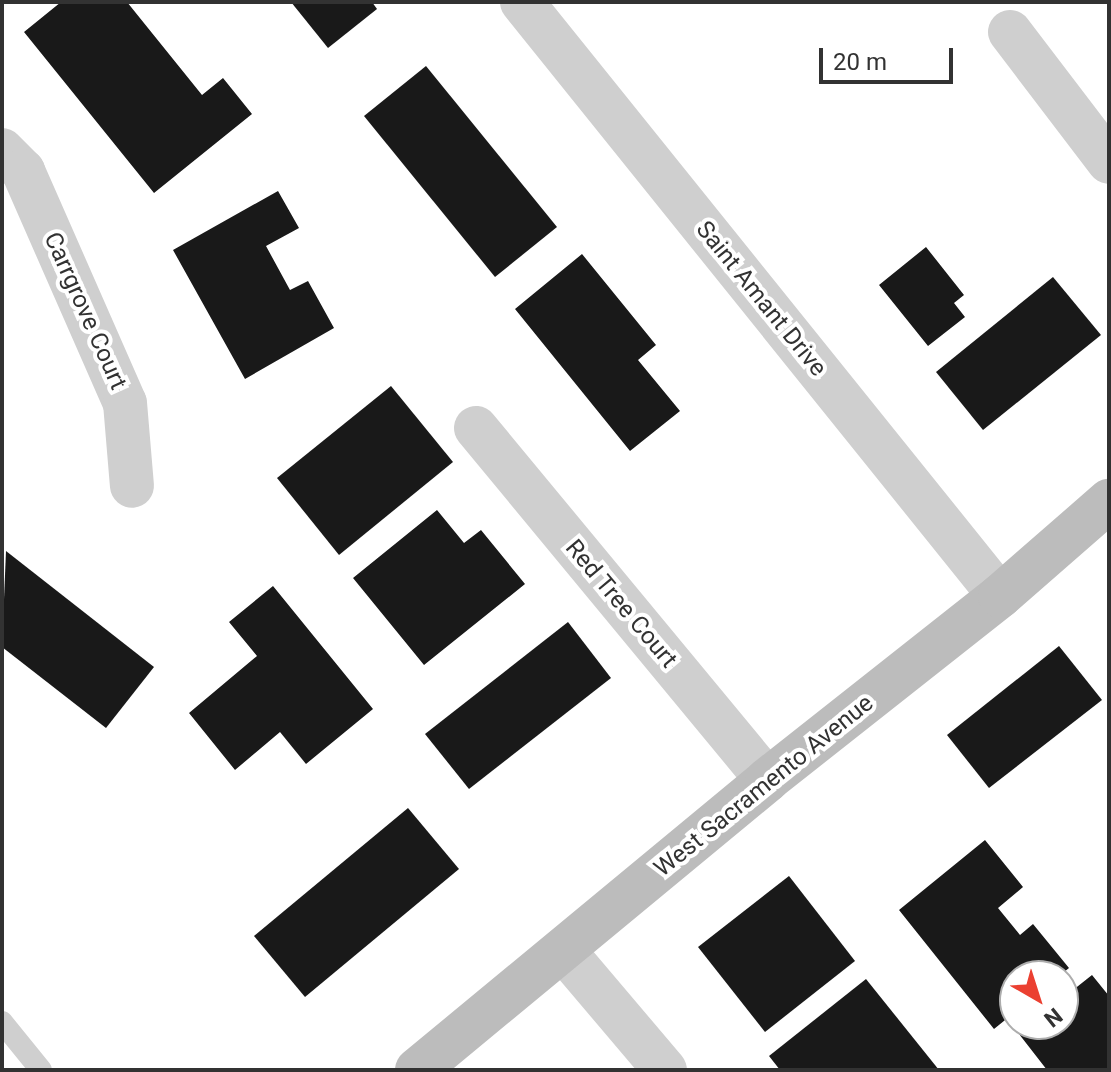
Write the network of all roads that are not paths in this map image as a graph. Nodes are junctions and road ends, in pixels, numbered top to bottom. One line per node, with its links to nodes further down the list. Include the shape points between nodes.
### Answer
1 (522, 2): 8 (street, Saint Amant Drive)
2 (1010, 32): 4 (street)
3 (2, 150): 6 (street, Carrgrove Court, via 23,171 125,403)
4 (1109, 162)
5 (476, 428): 9 (street, Red Tree Court)
6 (132, 486)
7 (1109, 501): 8 (street, West Sacramento Avenue)
8 (1000, 596): 9 (street, West Sacramento Avenue)
9 (767, 780): 10 (street, West Sacramento Avenue)
10 (564, 951): 13 (street, West Sacramento Avenue); 14 (street)
11 (2, 1022): 12 (lane)
12 (41, 1070)
13 (417, 1070)
14 (665, 1070)

